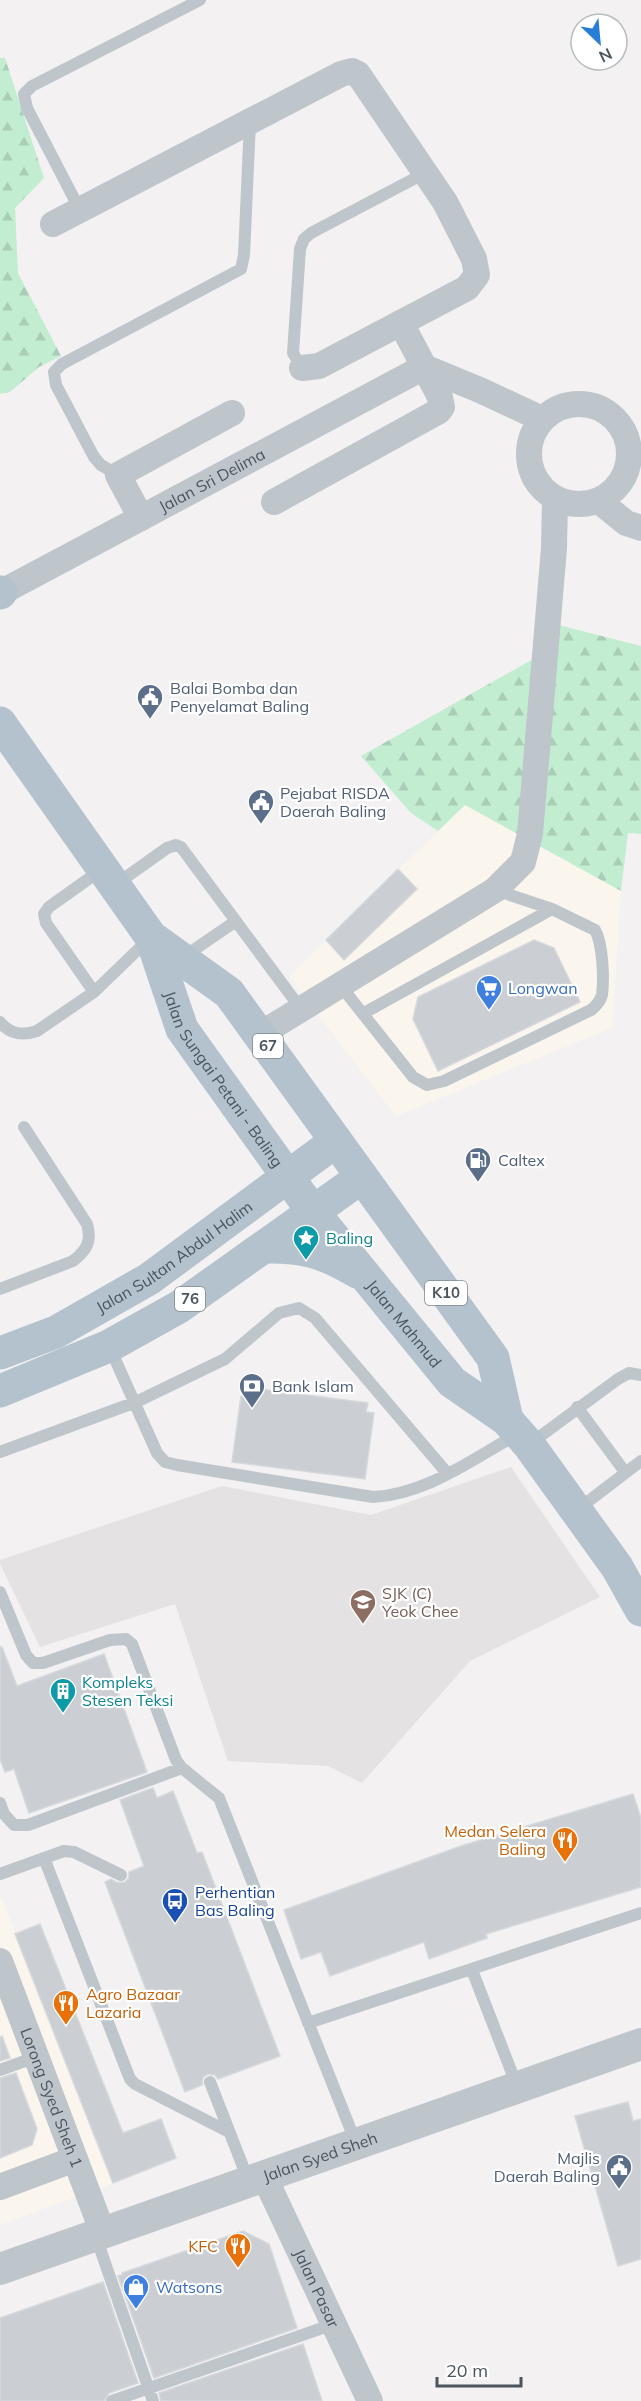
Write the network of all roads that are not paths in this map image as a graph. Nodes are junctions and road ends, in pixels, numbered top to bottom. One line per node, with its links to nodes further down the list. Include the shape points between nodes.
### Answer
1 (200, 0): 4 (lane, via 32,86 24,94 27,108)
2 (250, 122): 3 (street, via 352,71 362,78); 4 (street); 11 (lane, via 241,269 62,364 54,372 56,385 94,457)
3 (425, 173): 6 (street, via 445,202 474,259 477,275 467,288); 8 (lane, via 304,239 300,249 293,353)
4 (80, 210): 5 (street)
5 (53, 224)
6 (401, 322): 7 (street); 8 (street, via 319,366)
7 (424, 367): 10 (street); 14 (street, via 442,402 435,415); 15 (street, Jalan Sri Delima)
8 (302, 368)
9 (232, 413): 11 (street)
10 (542, 419): 12 (street, via 533,432 529,463 538,484); 13 (street, via 566,405 580,404 594,406 617,421 629,447 629,460 619,484)
11 (118, 475): 15 (street)
12 (555, 499): 13 (street, via 570,504); 20 (street, via 530,834 523,862)
13 (598, 501): 16 (street, via 626,523)
14 (274, 502)
15 (141, 518): 17 (street, Jalan Sri Delima)
16 (641, 528)
17 (0, 593)
18 (0, 723): 19 (main road, Jalan Sungai Petani - Baling / 67)
19 (109, 877): 22 (lane, via 176,845 184,850); 23 (main road, Jalan Sungai Petani - Baling / 67); 26 (lane, via 49,907 44,914 46,923)
20 (495, 890): 21 (lane); 25 (street)
21 (552, 909): 28 (lane); 28 (lane, via 590,926 600,940 602,995 591,1010 444,1081 427,1085 413,1077)
22 (236, 921): 24 (lane); 27 (lane)
23 (151, 937): 24 (main road, Jalan Sungai Petani - Baling / 67); 26 (lane); 33 (main road, Jalan Sungai Petani - Baling / 67, via 182,1029)
24 (181, 958): 30 (main road, Jalan Sungai Petani - Baling / 67, via 229,993)
25 (340, 985): 27 (street); 28 (lane)
26 (94, 992): 29 (lane, via 29,1034 13,1032)
27 (301, 1009): 30 (street)
28 (364, 1013)
29 (0, 1022)
30 (259, 1035): 32 (main road, Jalan Sungai Petani - Baling / 67)
31 (24, 1127): 38 (lane, via 90,1234 83,1253 73,1261)
32 (336, 1141): 33 (main road, Jalan Sultan Abdul Halim / 76); 34 (main road, Jalan Sungai Petani - Baling / 67)
33 (289, 1177): 35 (main road, Jalan Sungai Petani - Baling / 67); 40 (main road, Jalan Sultan Abdul Halim / 76, via 148,1279 56,1332)
34 (362, 1177): 35 (main road, 76); 45 (main road, Jalan Mahmud / K10, via 493,1358)
35 (313, 1212): 36 (main road, 76); 37 (main road, Jalan Mahmud / K10)
36 (264, 1247): 37 (main road, via 293,1246 334,1258); 39 (main road, 76, via 179,1307)
37 (366, 1277): 45 (main road, Jalan Mahmud / K10, via 452,1382)
38 (0, 1289)
39 (109, 1346): 42 (main road, 76); 43 (lane)
40 (0, 1353)
41 (641, 1375): 44 (lane, via 629,1373)
42 (0, 1391)
43 (136, 1402): 46 (lane); 49 (lane, via 157,1453 165,1462 177,1465 373,1497 412,1491); 49 (lane, via 225,1359 279,1313 300,1308 315,1317)
44 (577, 1407): 45 (lane); 48 (lane)
45 (518, 1433): 49 (lane); 50 (main road, Jalan Mahmud / K10)
46 (0, 1452)
47 (641, 1461): 48 (lane)
48 (625, 1472): 50 (lane)
49 (447, 1473)
50 (576, 1511): 52 (main road, Jalan Mahmud / K10, via 617,1567)
51 (0, 1592): 53 (lane, via 33,1663 110,1640 126,1639 132,1644)
52 (641, 1610)
53 (182, 1768): 54 (lane, via 28,1825 14,1825); 61 (lane, via 219,1798)
54 (0, 1803)
55 (44, 1858): 56 (lane); 57 (lane, via 74,1852); 67 (lane, via 130,2079)
56 (0, 1874)
57 (121, 1875)
58 (641, 1913): 60 (lane)
59 (0, 1961): 63 (street, Lorong Syed Sheh 1)
60 (472, 1970): 61 (lane); 66 (lane)
61 (308, 2023): 68 (lane)
62 (641, 2044): 66 (street, Jalan Syed Sheh)
63 (36, 2057): 64 (lane); 69 (street, Lorong Syed Sheh 1)
64 (0, 2070)
65 (210, 2082): 67 (lane)
66 (518, 2087): 68 (street, Jalan Syed Sheh)
67 (229, 2132): 70 (lane)
68 (356, 2144): 70 (street, Jalan Syed Sheh)
69 (75, 2159): 71 (street); 72 (street, Lorong Syed Sheh 1)
70 (256, 2179): 72 (street, Jalan Syed Sheh); 74 (street, Jalan Pasar)
71 (0, 2187)
72 (99, 2234): 73 (street, Jalan Syed Sheh); 75 (lane)
73 (0, 2269)
74 (334, 2324): 75 (lane); 78 (street, Jalan Pasar)
75 (149, 2388): 76 (lane); 77 (lane)
76 (112, 2401)
77 (153, 2401)
78 (370, 2401)

